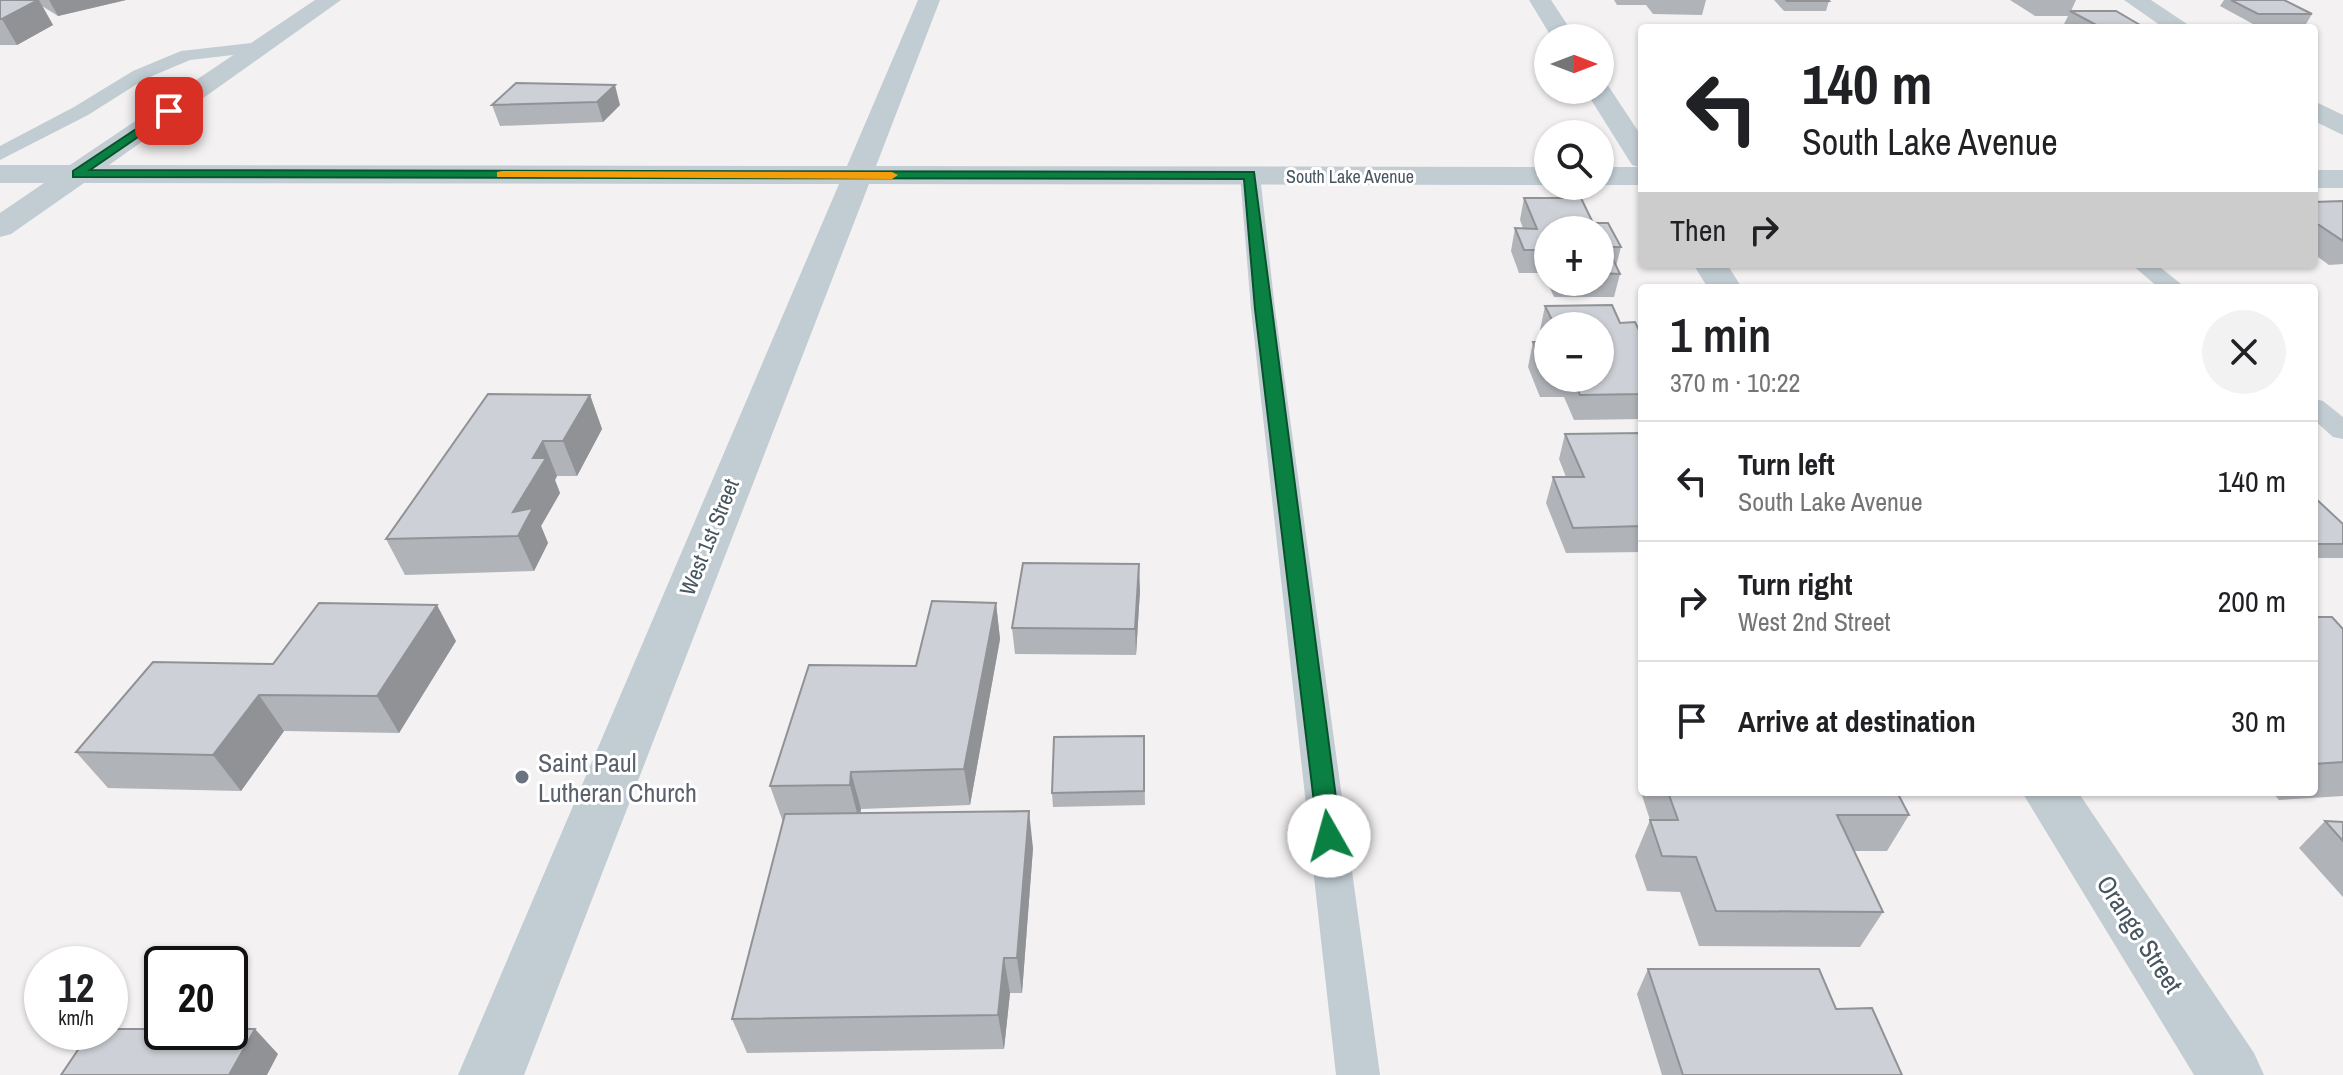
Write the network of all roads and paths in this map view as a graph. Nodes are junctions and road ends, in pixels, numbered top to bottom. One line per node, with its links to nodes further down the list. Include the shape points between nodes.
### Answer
1 (330, 0): 7 (street)
2 (929, 0): 15 (street, West 1st Street)
3 (1540, 0): 5 (street)
4 (2135, 0): 6 (street)
5 (1555, 24)
6 (2174, 24)
7 (261, 47): 12 (lane, via 187,55 139,75); 14 (street)
8 (1607, 104): 11 (street)
9 (2318, 111): 10 (street)
10 (2343, 127)
11 (1638, 153)
12 (0, 154)
13 (0, 174): 14 (street, South Lake Avenue)
14 (77, 174): 15 (street, South Lake Avenue); 22 (street)
15 (856, 175): 16 (street, South Lake Avenue); 28 (street, West 1st Street)
16 (1250, 175): 17 (street, South Lake Avenue); 29 (lane)
17 (1534, 176)
18 (1614, 176): 19 (street)
19 (1638, 176)
20 (2318, 179): 21 (street)
21 (2343, 179)
22 (0, 227)
23 (2147, 268): 24 (lane)
24 (2169, 284)
25 (2318, 410): 26 (lane)
26 (2343, 431)
27 (2052, 796): 30 (street, Orange Street)
28 (491, 1075)
29 (1358, 1075)
30 (2231, 1075)

